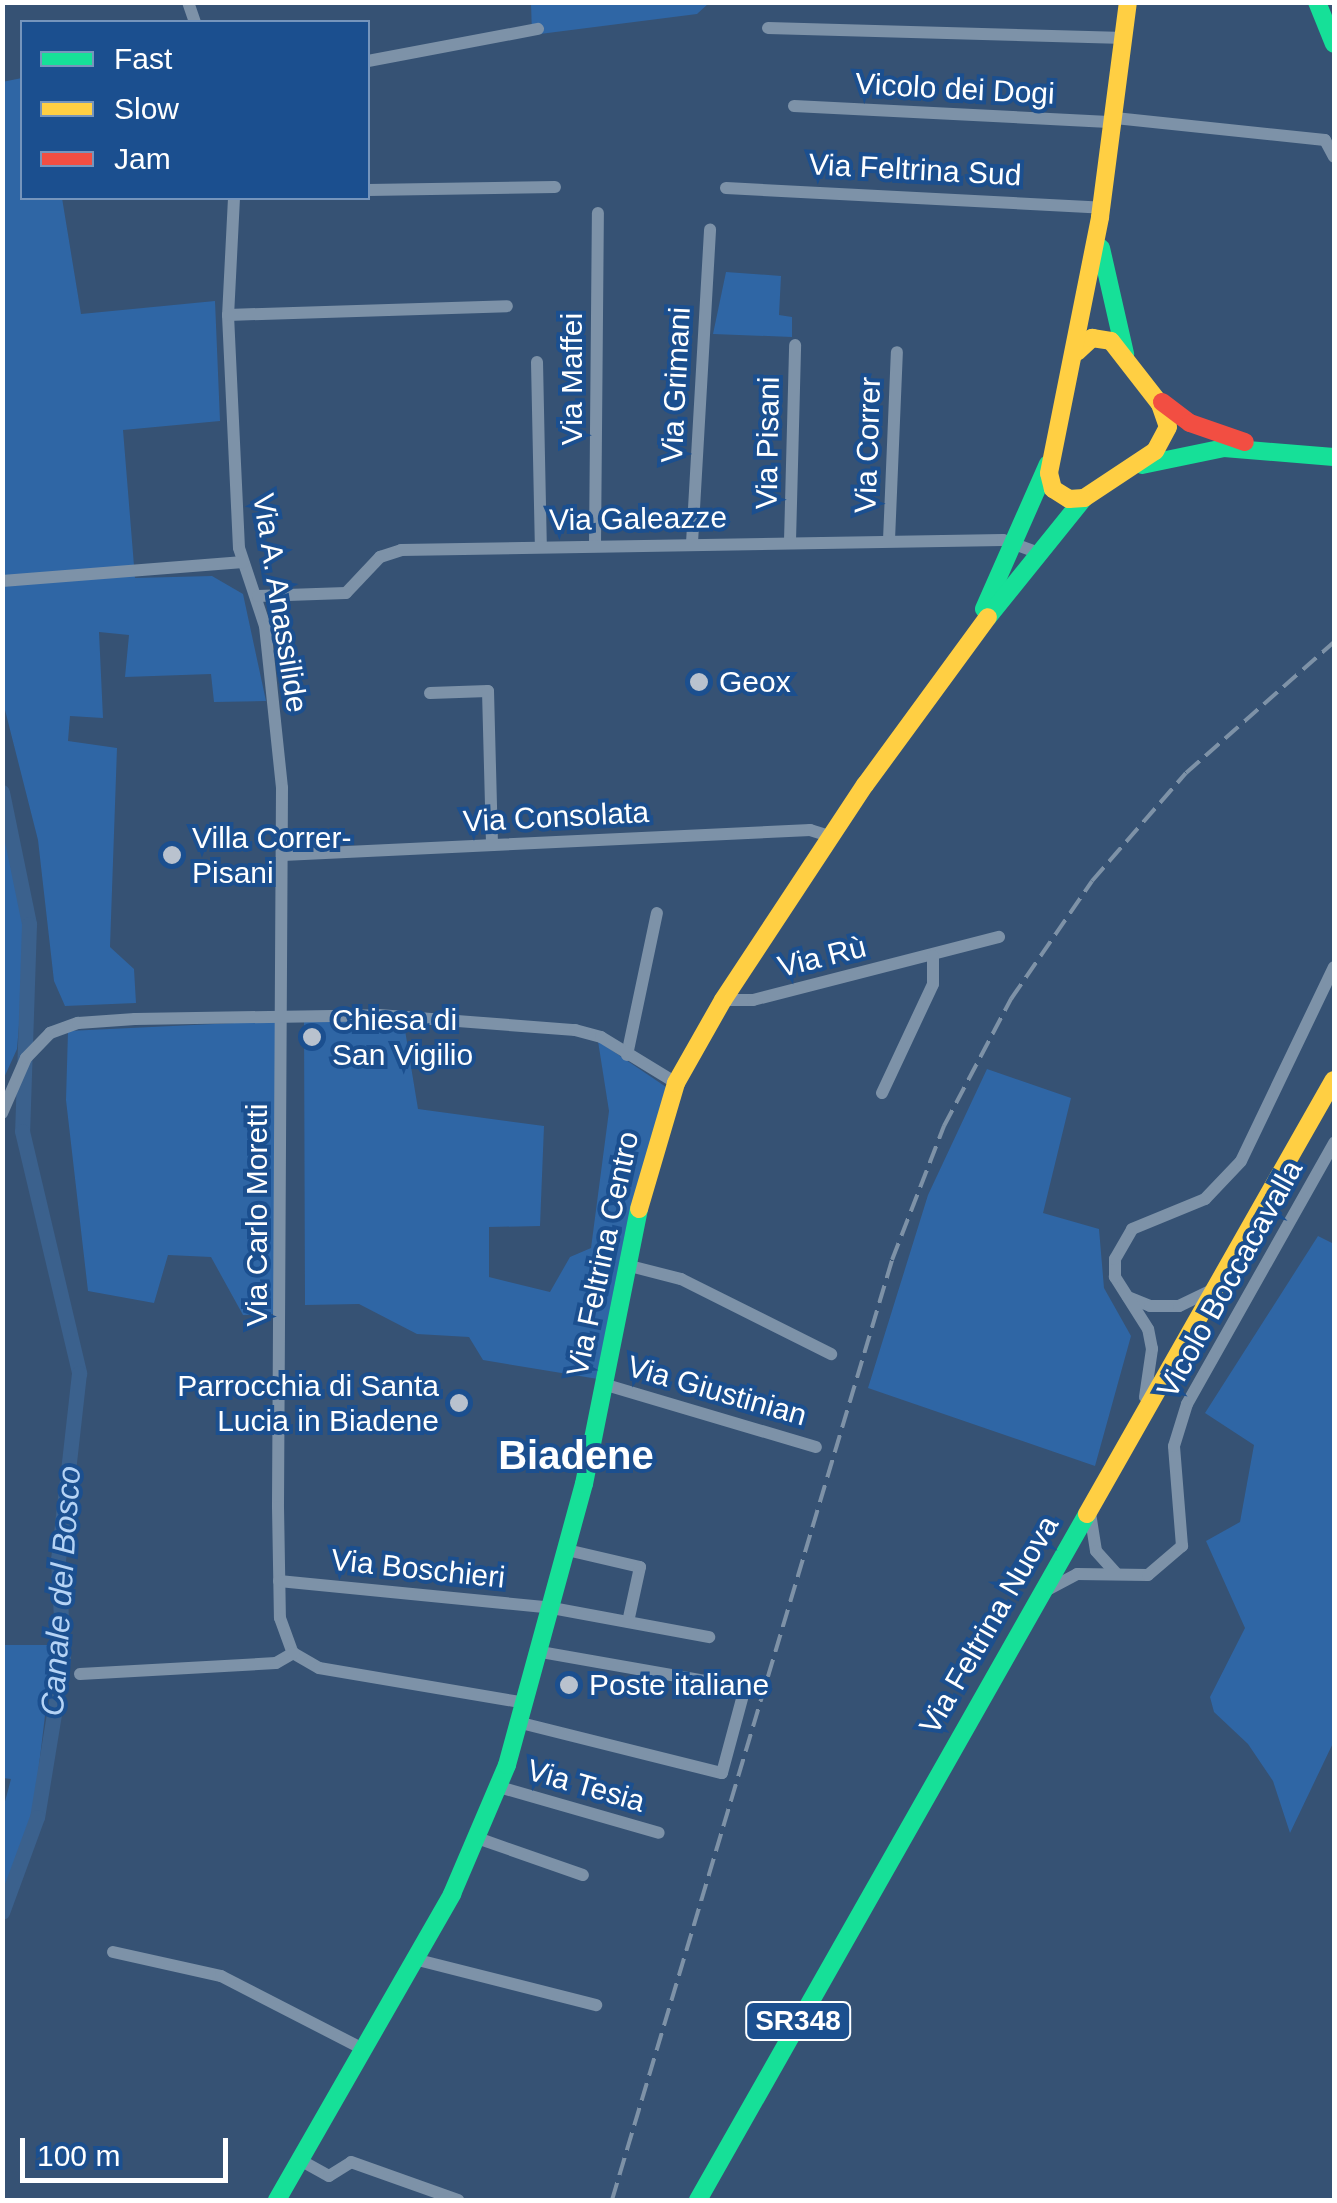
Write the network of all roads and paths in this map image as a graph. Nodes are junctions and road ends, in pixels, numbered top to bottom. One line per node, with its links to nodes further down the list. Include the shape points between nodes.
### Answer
1 (1128, 2): 5 (main road)
2 (1317, 2): 6 (main road)
3 (768, 28): 5 (street)
4 (538, 29): 7 (street)
5 (1125, 38): 9 (main road)
6 (1334, 44)
7 (370, 62)
8 (794, 106): 9 (street, Vicolo dei Dogi)
9 (1115, 120): 10 (street, Vicolo dei Dogi, via 1326,140); 16 (main road)
10 (1334, 157)
11 (554, 187): 13 (street)
12 (726, 188): 16 (street, Via Feltrina Sud)
13 (370, 190)
14 (234, 200): 19 (street, Via A. Anassilide)
15 (598, 213): 35 (street, Via Maffei)
16 (1101, 213): 22 (main road); 24 (main road, via 1104,278)
17 (710, 230): 33 (street, Via Grimani)
18 (507, 306): 19 (street)
19 (228, 315): 38 (street, Via A. Anassilide)
20 (794, 345): 32 (street, Via Pisani)
21 (897, 352): 31 (street, Via Correr)
22 (1077, 352): 24 (main road, via 1100,337); 27 (main road)
23 (536, 362): 36 (street)
24 (1128, 362): 25 (main road)
25 (1153, 394): 26 (main road, via 1190,423); 29 (main road, via 1167,434)
26 (1270, 448): 28 (main road); 29 (main road, via 1207,450)
27 (1051, 455): 30 (main road, via 1052,488 1062,498); 34 (main road)
28 (1334, 457)
29 (1126, 470): 30 (main road)
30 (1084, 498): 37 (main road)
31 (889, 540): 32 (street, Via Galeazze); 34 (street, Via Galeazze)
32 (790, 541): 33 (street, Via Galeazze)
33 (692, 543): 35 (street, Via Galeazze)
34 (1015, 543): 37 (street, Via Galeazze); 41 (main road, Via Feltrina Centro)
35 (596, 545): 36 (street, Via Galeazze)
36 (542, 546): 40 (street, Via Galeazze, via 396,550 376,560 346,594)
37 (1036, 552): 41 (main road, Via Feltrina Centro)
38 (243, 562): 39 (street); 40 (street, Via A. Anassilide)
39 (2, 580)
40 (258, 596): 45 (street, Via A. Anassilide)
41 (964, 650): 43 (main road, Via Feltrina Centro)
42 (430, 693): 44 (street, via 488,691)
43 (830, 836): 44 (street, Via Consolata, via 810,830); 50 (main road, Via Feltrina Centro)
44 (492, 845): 45 (street, Via Consolata)
45 (284, 855): 51 (street, Via A. Anassilide)
46 (657, 914): 52 (street)
47 (999, 938): 48 (street, Via Rù)
48 (934, 956): 50 (street, Via Rù, via 738,1003); 55 (street, via 933,984)
49 (1334, 967): 60 (street, Vicolo Boccacavalla, via 1241,1160 1205,1199 1132,1229 1115,1259)
50 (722, 1000): 54 (main road, Via Feltrina Centro)
51 (281, 1016): 52 (street, via 380,1015 574,1030); 56 (street, via 89,1021 50,1034 26,1058); 68 (street, Via Carlo Moretti)
52 (627, 1054): 54 (street)
53 (1334, 1080): 59 (main road, Via Feltrina Nuova / SR348)
54 (676, 1083): 58 (main road, Via Feltrina Centro, via 649,1157)
55 (882, 1093)
56 (3, 1109)
57 (1334, 1143): 67 (street, Vicolo Boccacavalla, via 1187,1404 1174,1446 1182,1546 1160,1570)
58 (626, 1264): 61 (street, via 682,1279); 62 (main road, Via Feltrina Centro)
59 (1214, 1288): 60 (street, via 1164,1307); 63 (main road, Via Feltrina Nuova / SR348)
60 (1126, 1296): 63 (street, via 1148,1328 1152,1349 1150,1386)
61 (830, 1354)
62 (603, 1384): 64 (street, Via Giustinian); 66 (main road, Via Feltrina Centro)
63 (1126, 1441): 65 (main road, Via Feltrina Nuova / SR348)
64 (816, 1447)
65 (1090, 1503): 67 (street, via 1096,1551); 69 (main road, Via Feltrina Nuova / SR348)
66 (567, 1550): 70 (main road, Via Feltrina Centro); 71 (street, via 640,1568)
67 (1118, 1575): 69 (street, Vicolo Boccacavalla, via 1077,1574)
68 (279, 1580): 70 (street, Via Boschieri); 74 (street, Via Carlo Moretti, via 280,1618)
69 (1035, 1600): 89 (main road, Via Feltrina Nuova / SR348)
70 (552, 1608): 71 (street); 73 (main road, Via Feltrina Centro)
71 (628, 1622): 72 (street)
72 (709, 1637)
73 (540, 1652): 76 (main road, Via Feltrina Centro); 77 (street, via 745,1688 722,1773)
74 (293, 1653): 75 (street, via 276,1663); 76 (street, via 338,1672)
75 (80, 1674)
76 (526, 1703): 77 (main road, Via Feltrina Centro)
77 (522, 1723): 78 (main road, Via Feltrina Centro)
78 (499, 1787): 79 (street, Via Tesia); 80 (main road, Via Feltrina Centro)
79 (659, 1833)
80 (480, 1839): 81 (street); 83 (main road, Via Feltrina Centro)
81 (582, 1875)
82 (113, 1952): 85 (street, via 220,1976)
83 (414, 1959): 84 (street); 85 (main road, Via Feltrina Centro)
84 (596, 2005)
85 (363, 2049): 86 (main road, Via Feltrina Centro)
86 (300, 2160): 87 (main road, Via Feltrina Centro); 88 (street, via 329,2176 351,2162)
87 (277, 2200)
88 (458, 2200)
89 (698, 2200)

